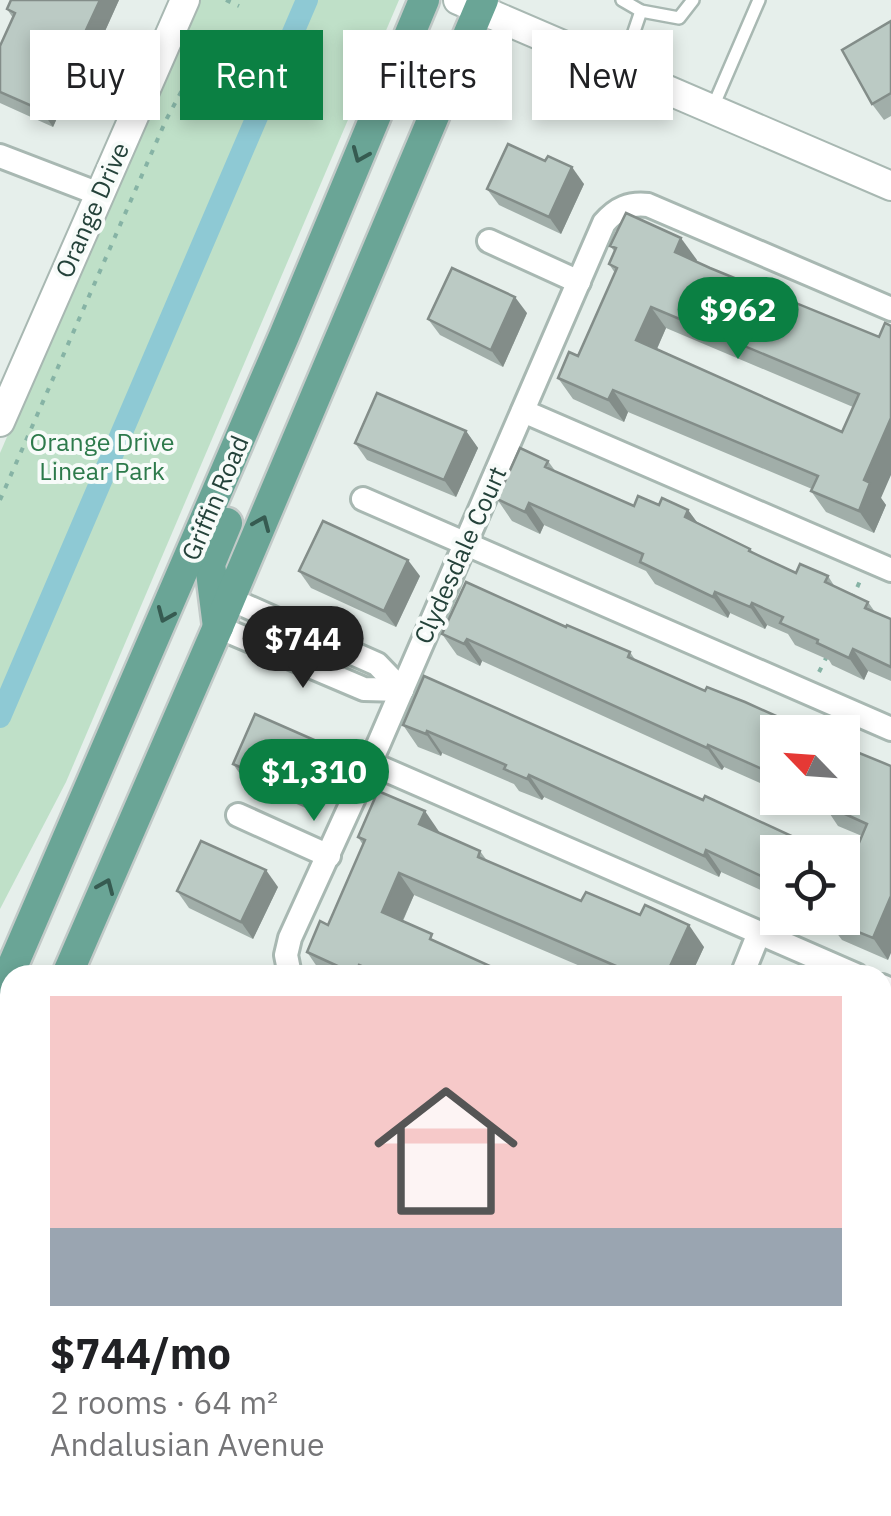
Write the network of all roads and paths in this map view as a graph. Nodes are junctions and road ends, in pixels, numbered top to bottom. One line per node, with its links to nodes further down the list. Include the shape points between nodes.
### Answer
1 (226, 0): 8 (path)
2 (424, 0): 21 (main road, Griffin Road, one-way to 21)
3 (622, 0): 9 (lane)
4 (693, 0): 9 (lane, via 680,18)
5 (760, 0): 14 (lane)
6 (178, 2): 17 (street, Orange Drive)
7 (473, 3): 10 (street); 30 (main road, one-way to 7)
8 (238, 6)
9 (641, 11): 11 (lane)
10 (533, 30)
11 (635, 30)
12 (673, 92): 14 (street)
13 (180, 94): 25 (path)
14 (712, 109): 16 (street)
15 (0, 156): 17 (street)
16 (891, 186)
17 (98, 194): 23 (street, Orange Drive)
18 (489, 242): 19 (street)
19 (579, 282): 20 (street, Clydesdale Court, via 604,223 636,204); 22 (street, Clydesdale Court)
20 (891, 310)
21 (284, 336): 30 (main road, via 296,356 210,564); 39 (main road, Griffin Road, one-way to 39)
22 (523, 411): 26 (street, Clydesdale Court); 27 (street)
23 (0, 422)
24 (363, 499): 26 (street)
25 (0, 500)
26 (465, 542): 33 (street, Clydesdale Court); 34 (street)
27 (891, 570)
28 (863, 574): 29 (path)
29 (851, 600)
30 (224, 614): 33 (street, via 364,688); 40 (main road, one-way to 30)
31 (827, 654): 32 (path)
32 (820, 672)
33 (402, 690): 35 (street, Clydesdale Court)
34 (891, 729)
35 (370, 763): 37 (street, Clydesdale Court); 38 (street)
36 (238, 816): 37 (street)
37 (329, 856): 41 (street, Clydesdale Court, via 290,938)
38 (759, 934): 42 (street); 43 (street)
39 (13, 965)
40 (71, 965)
41 (287, 965)
42 (746, 965)
43 (832, 965)

